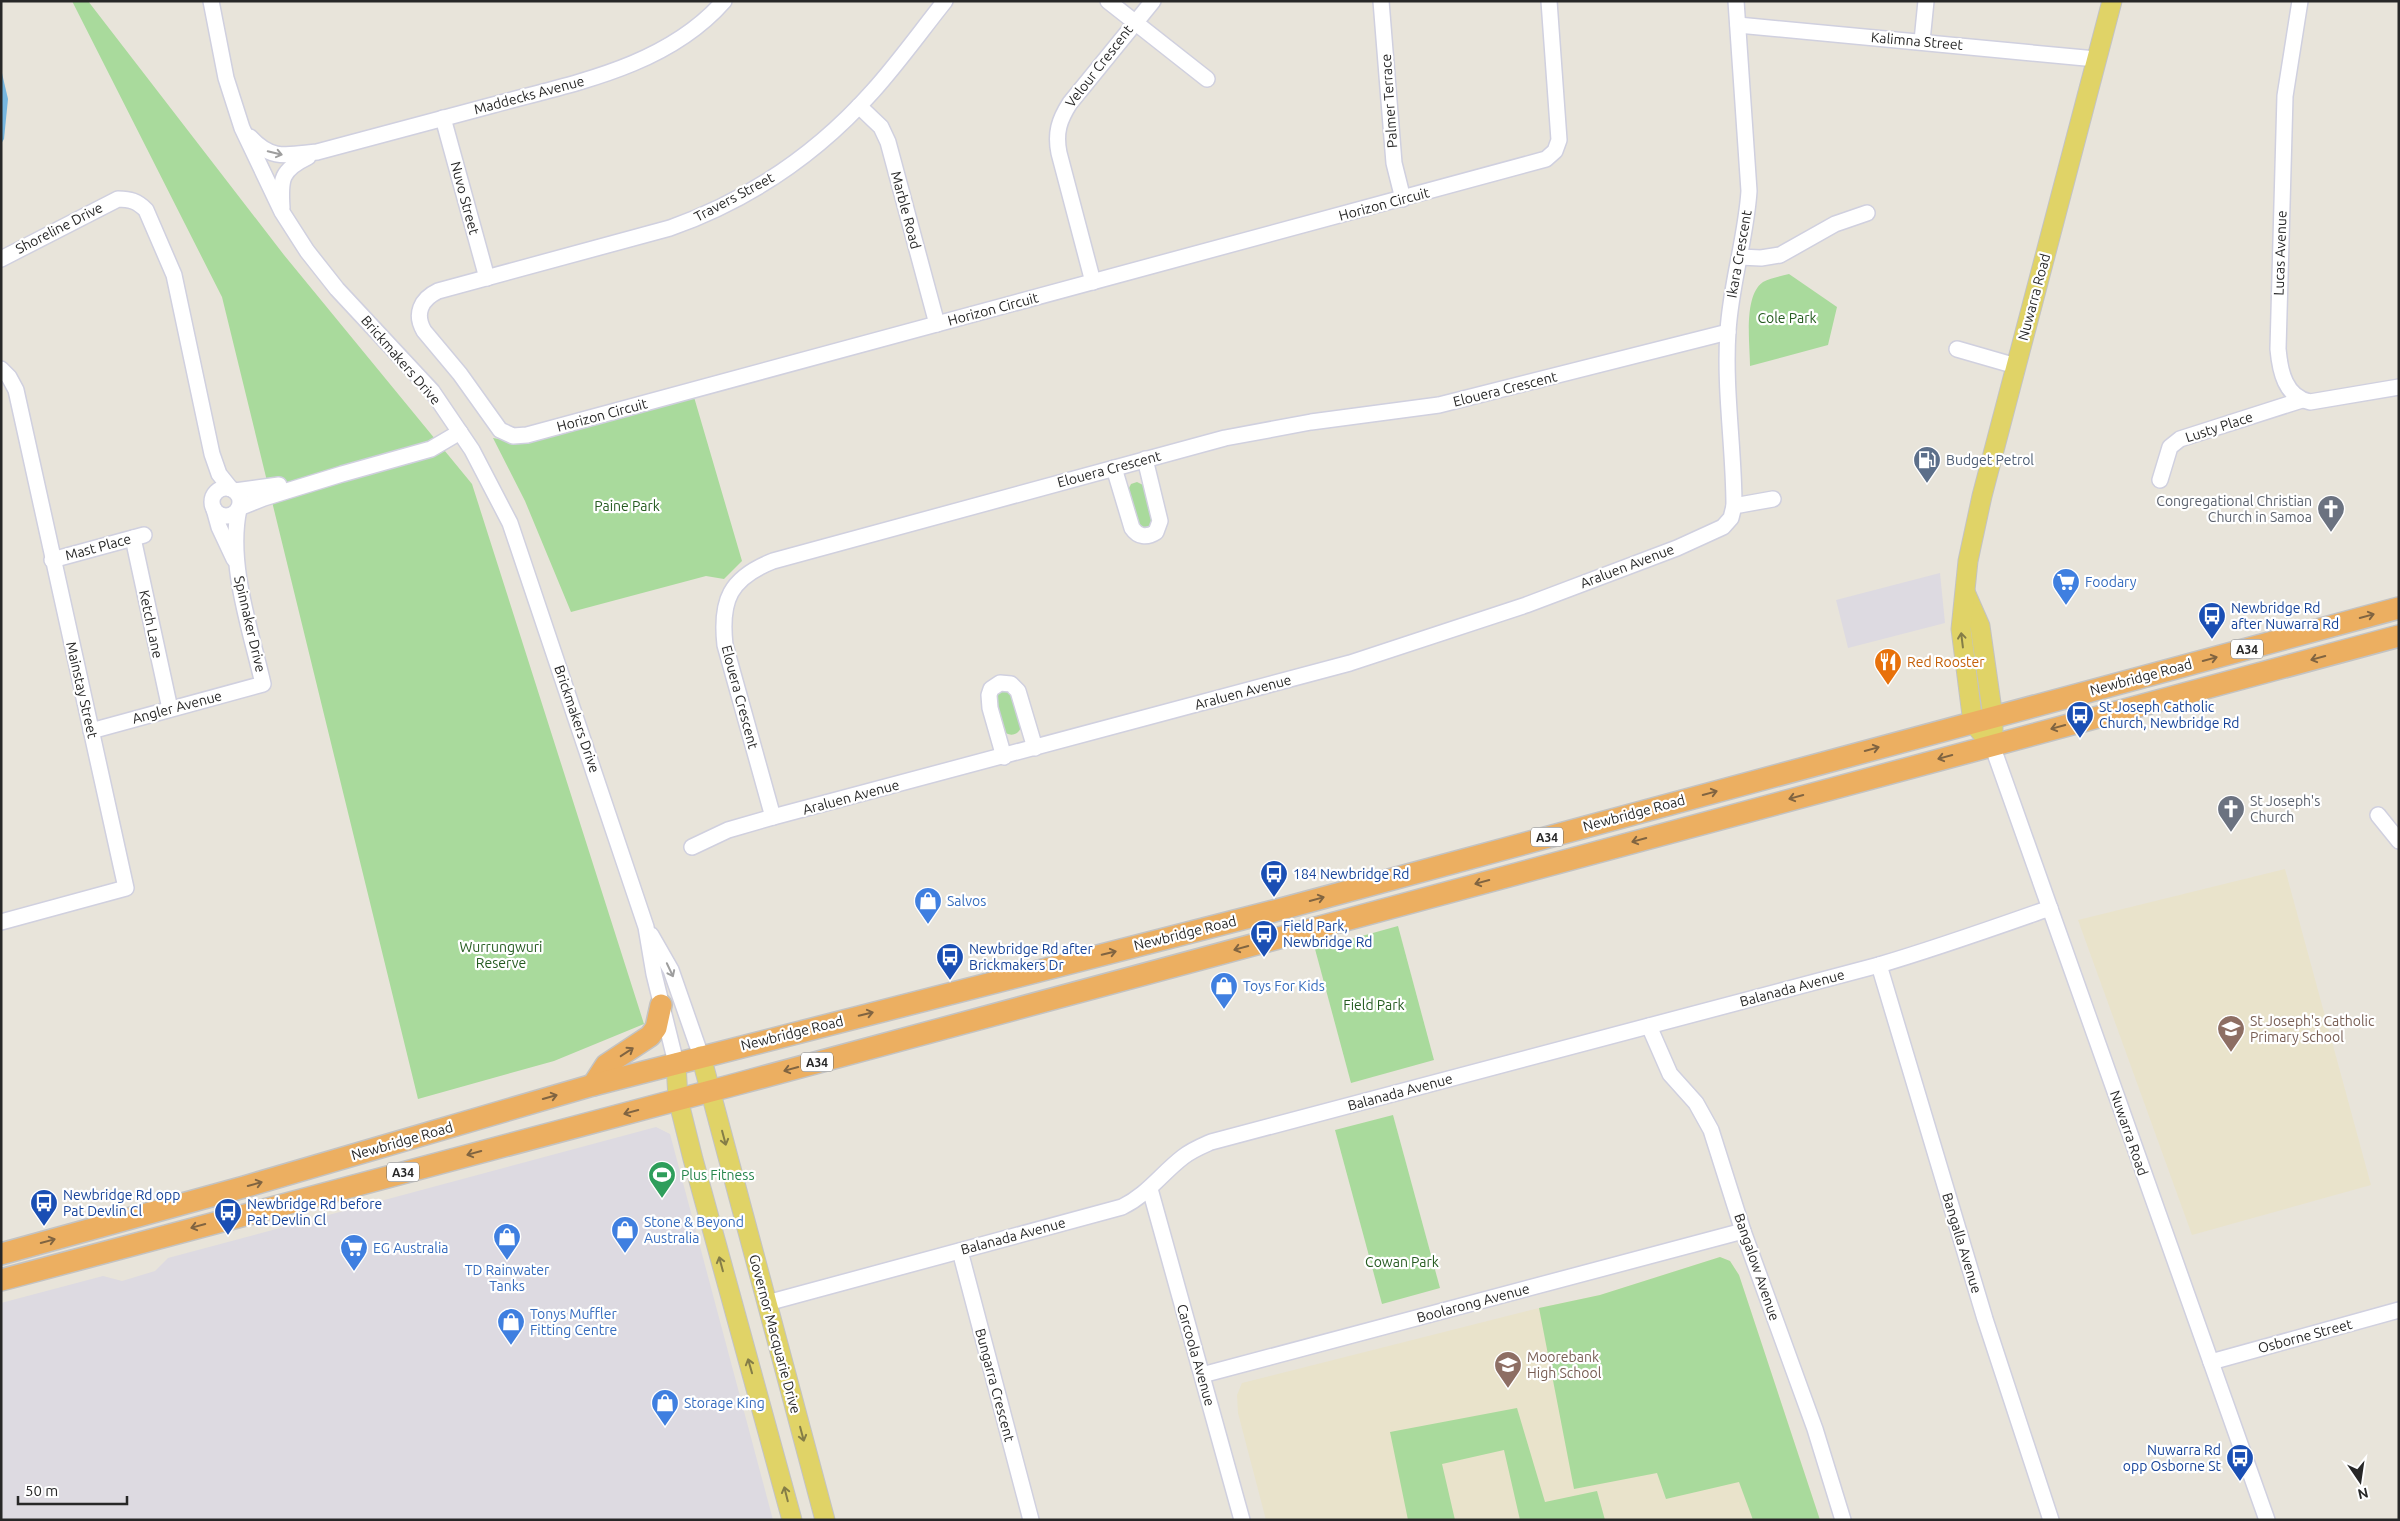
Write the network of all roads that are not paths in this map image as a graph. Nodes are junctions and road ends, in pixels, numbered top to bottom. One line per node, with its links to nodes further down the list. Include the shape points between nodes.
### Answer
1 (211, 1): 19 (street, Brickmakers Drive, via 226,78)
2 (724, 1): 18 (street, Maddecks Avenue, via 694,29 636,63)
3 (945, 1): 17 (street, Travers Street)
4 (1108, 1): 12 (street)
5 (1153, 1): 12 (street, Velour Crescent)
6 (1381, 1): 21 (street, Palmer Terrace, via 1394,163)
7 (1549, 1): 21 (street, Horizon Circuit, via 1559,133 1555,151 1539,162)
8 (1736, 1): 13 (street, Ikara Crescent)
9 (1926, 1): 14 (street)
10 (2112, 1): 15 (main road, Nuwarra Road)
11 (2300, 1): 34 (street, Lucas Avenue, via 2285,96 2278,349 2280,370 2287,386)
12 (1134, 22): 16 (street); 27 (street, Velour Crescent, via 1070,102 1056,132 1058,154)
13 (1738, 25): 14 (street, Kalimna Street); 24 (street, Ikara Crescent, via 1749,191)
14 (1922, 41): 15 (street, Kalimna Street)
15 (2096, 59): 31 (main road, Nuwarra Road)
16 (1208, 78)
17 (859, 106): 26 (street, Travers Street, via 803,157 750,193 714,210 638,238); 28 (street, Marble Road, via 881,127 888,142)
18 (443, 118): 20 (street, Maddecks Avenue); 26 (street, Nuvo Street)
19 (242, 128): 20 (street, Maddecks Avenue, one-way to 20, via 260,148 276,155); 22 (street, Brickmakers Drive)
20 (317, 152): 22 (street, Maddecks Avenue, via 291,166 284,175 280,190)
21 (1403, 200): 27 (street, Horizon Circuit)
22 (282, 212): 35 (street, Brickmakers Drive, via 337,289 426,384)
23 (1866, 213): 24 (street, via 1835,224 1780,255)
24 (1740, 257): 29 (street, Ikara Crescent)
25 (1, 258): 36 (street, Shoreline Drive, via 118,199 130,199 140,204 146,210 170,262)
26 (487, 278): 28 (street, Horizon Circuit, via 432,294 422,304 419,318 427,337 460,374 494,423 513,436 527,435)
27 (1093, 282): 28 (street, Horizon Circuit)
28 (937, 324)
29 (1728, 332): 37 (street, Elouera Crescent, via 1465,400 1395,413 1268,428); 44 (street, Ikara Crescent)
30 (1957, 349): 31 (street)
31 (2016, 366): 49 (main road, Nuwarra Road, via 1982,496 1968,561)
32 (1, 369): 47 (street, Mainstay Street, via 16,390)
33 (2399, 386): 34 (street, via 2317,402)
34 (2302, 400): 40 (street, Lusty Place, via 2180,439 2170,447)
35 (460, 432): 39 (street, via 431,449); 66 (street, Brickmakers Drive, via 510,523)
36 (212, 454): 41 (street, via 219,474); 43 (street, Spinnaker Drive)
37 (1145, 459): 38 (street, Elouera Crescent); 38 (street, via 1160,520 1156,532 1148,536 1137,534 1132,528)
38 (1114, 468): 61 (street, Elouera Crescent, via 773,561 743,576 728,599 724,612 725,645)
39 (342, 474): 41 (street); 45 (street)
40 (2160, 480)
41 (236, 490): 43 (street, via 222,489); 45 (street)
42 (1773, 499): 44 (street)
43 (214, 502): 45 (street, via 224,516 233,515); 48 (street, Spinnaker Drive, via 219,527)
44 (1734, 506): 58 (street, Araluen Avenue, via 1731,518 1723,527 1677,548 1431,638)
45 (241, 508): 48 (street, Spinnaker Drive, via 235,531)
46 (139, 536): 47 (street, Mast Place); 53 (street, Ketch Lane)
47 (52, 560): 56 (street, Mainstay Street)
48 (236, 565): 52 (street, Spinnaker Drive)
49 (1966, 594): 54 (main road, Nuwarra Road, via 1980,626); 55 (main road, Nuwarra Road, one-way to 49, via 1961,629)
50 (2399, 608): 54 (highway, Newbridge Road / A34, one-way to 50)
51 (2399, 636): 57 (highway, Newbridge Road / A34, one-way to 57)
52 (263, 684): 53 (street, Angler Avenue)
53 (170, 709): 56 (street, Angler Avenue)
54 (1993, 717): 55 (highway, Newbridge Road / A34); 57 (main road, Nuwarra Road)
55 (1973, 723): 57 (main road, Nuwarra Road); 70 (highway, Newbridge Road / A34, one-way to 55, via 1270,912)
56 (91, 731): 65 (street, Mainstay Street, via 126,888)
57 (1992, 745): 64 (street, Nuwarra Road); 73 (highway, Newbridge Road / A34, one-way to 73)
58 (1035, 748): 59 (street, Araluen Avenue); 59 (street, via 1018,691 1011,684 1000,683 991,689 990,702)
59 (1004, 757): 61 (street, Araluen Avenue)
60 (2378, 815): 62 (street)
61 (773, 817): 63 (street, Araluen Avenue, via 728,830)
62 (2399, 841)
63 (692, 847)
64 (2050, 908): 67 (street, Balanada Avenue, via 1947,945); 82 (street, Nuwarra Road)
65 (1, 922)
66 (646, 927): 68 (street, Brickmakers Drive); 70 (street, Brickmakers Drive, one-way to 70, via 671,970)
67 (1880, 964): 69 (street, Balanada Avenue); 89 (street, Bangalla Avenue, via 1985,1319)
68 (661, 1005): 71 (street, Brickmakers Drive); 72 (highway, one-way to 68, via 606,1065 650,1036 656,1028)
69 (1649, 1026): 75 (street, Balanada Avenue, via 1211,1142 1184,1156); 76 (street, Bangalow Avenue, via 1670,1074 1696,1103 1711,1130)
70 (700, 1056): 71 (highway, Newbridge Road / A34); 73 (main road, Brickmakers Drive)
71 (676, 1063): 72 (highway, Newbridge Road / A34); 74 (main road)
72 (593, 1085): 78 (highway, Newbridge Road / A34, one-way to 72)
73 (711, 1091): 74 (highway, Newbridge Road / A34); 80 (main road, Governor Macquarie Drive, one-way to 80)
74 (678, 1099): 79 (highway, Newbridge Road / A34, one-way to 79); 84 (main road, one-way to 74)
75 (1150, 1190): 77 (street, Balanada Avenue, via 1122,1207); 83 (street, Carcoola Avenue)
76 (1743, 1231): 83 (street, Boolarong Avenue); 88 (street, Bangalow Avenue, via 1815,1429)
77 (960, 1251): 80 (street, Balanada Avenue); 86 (street, Bungarra Crescent)
78 (1, 1254)
79 (1, 1280)
80 (767, 1302): 85 (main road, Governor Macquarie Drive, one-way to 85)
81 (2399, 1310): 82 (street, Osborne Street)
82 (2211, 1362): 90 (street, Nuwarra Road)
83 (1202, 1375): 87 (street, Carcoola Avenue)
84 (792, 1520)
85 (825, 1520)
86 (1031, 1520)
87 (1242, 1520)
88 (1843, 1520)
89 (2051, 1520)
90 (2267, 1520)

